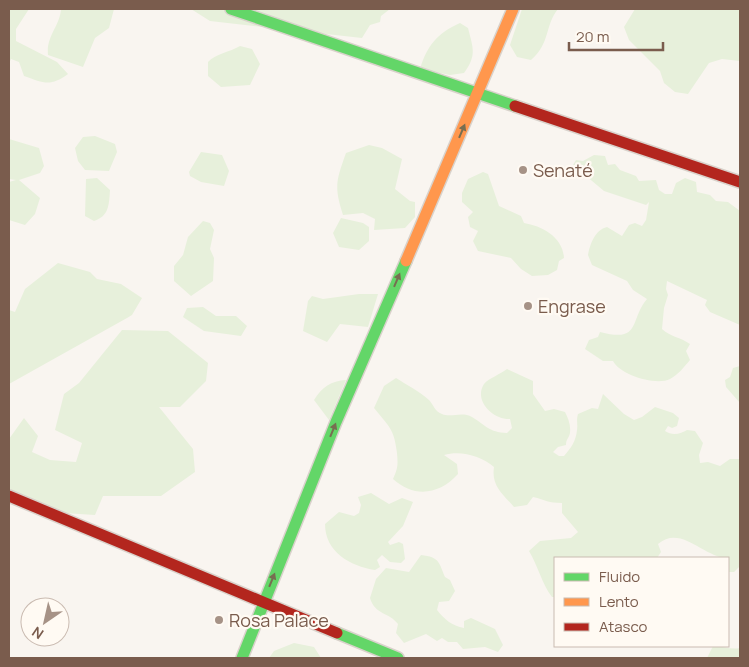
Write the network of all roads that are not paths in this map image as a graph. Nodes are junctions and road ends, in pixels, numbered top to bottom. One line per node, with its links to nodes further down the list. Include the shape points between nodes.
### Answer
1 (231, 9): 3 (street)
2 (513, 9): 3 (street)
3 (479, 94): 4 (street); 6 (street, one-way to 3, via 336,422)
4 (740, 182)
5 (9, 496): 6 (street)
6 (264, 601): 7 (street); 8 (street)
7 (242, 658)
8 (398, 658)

